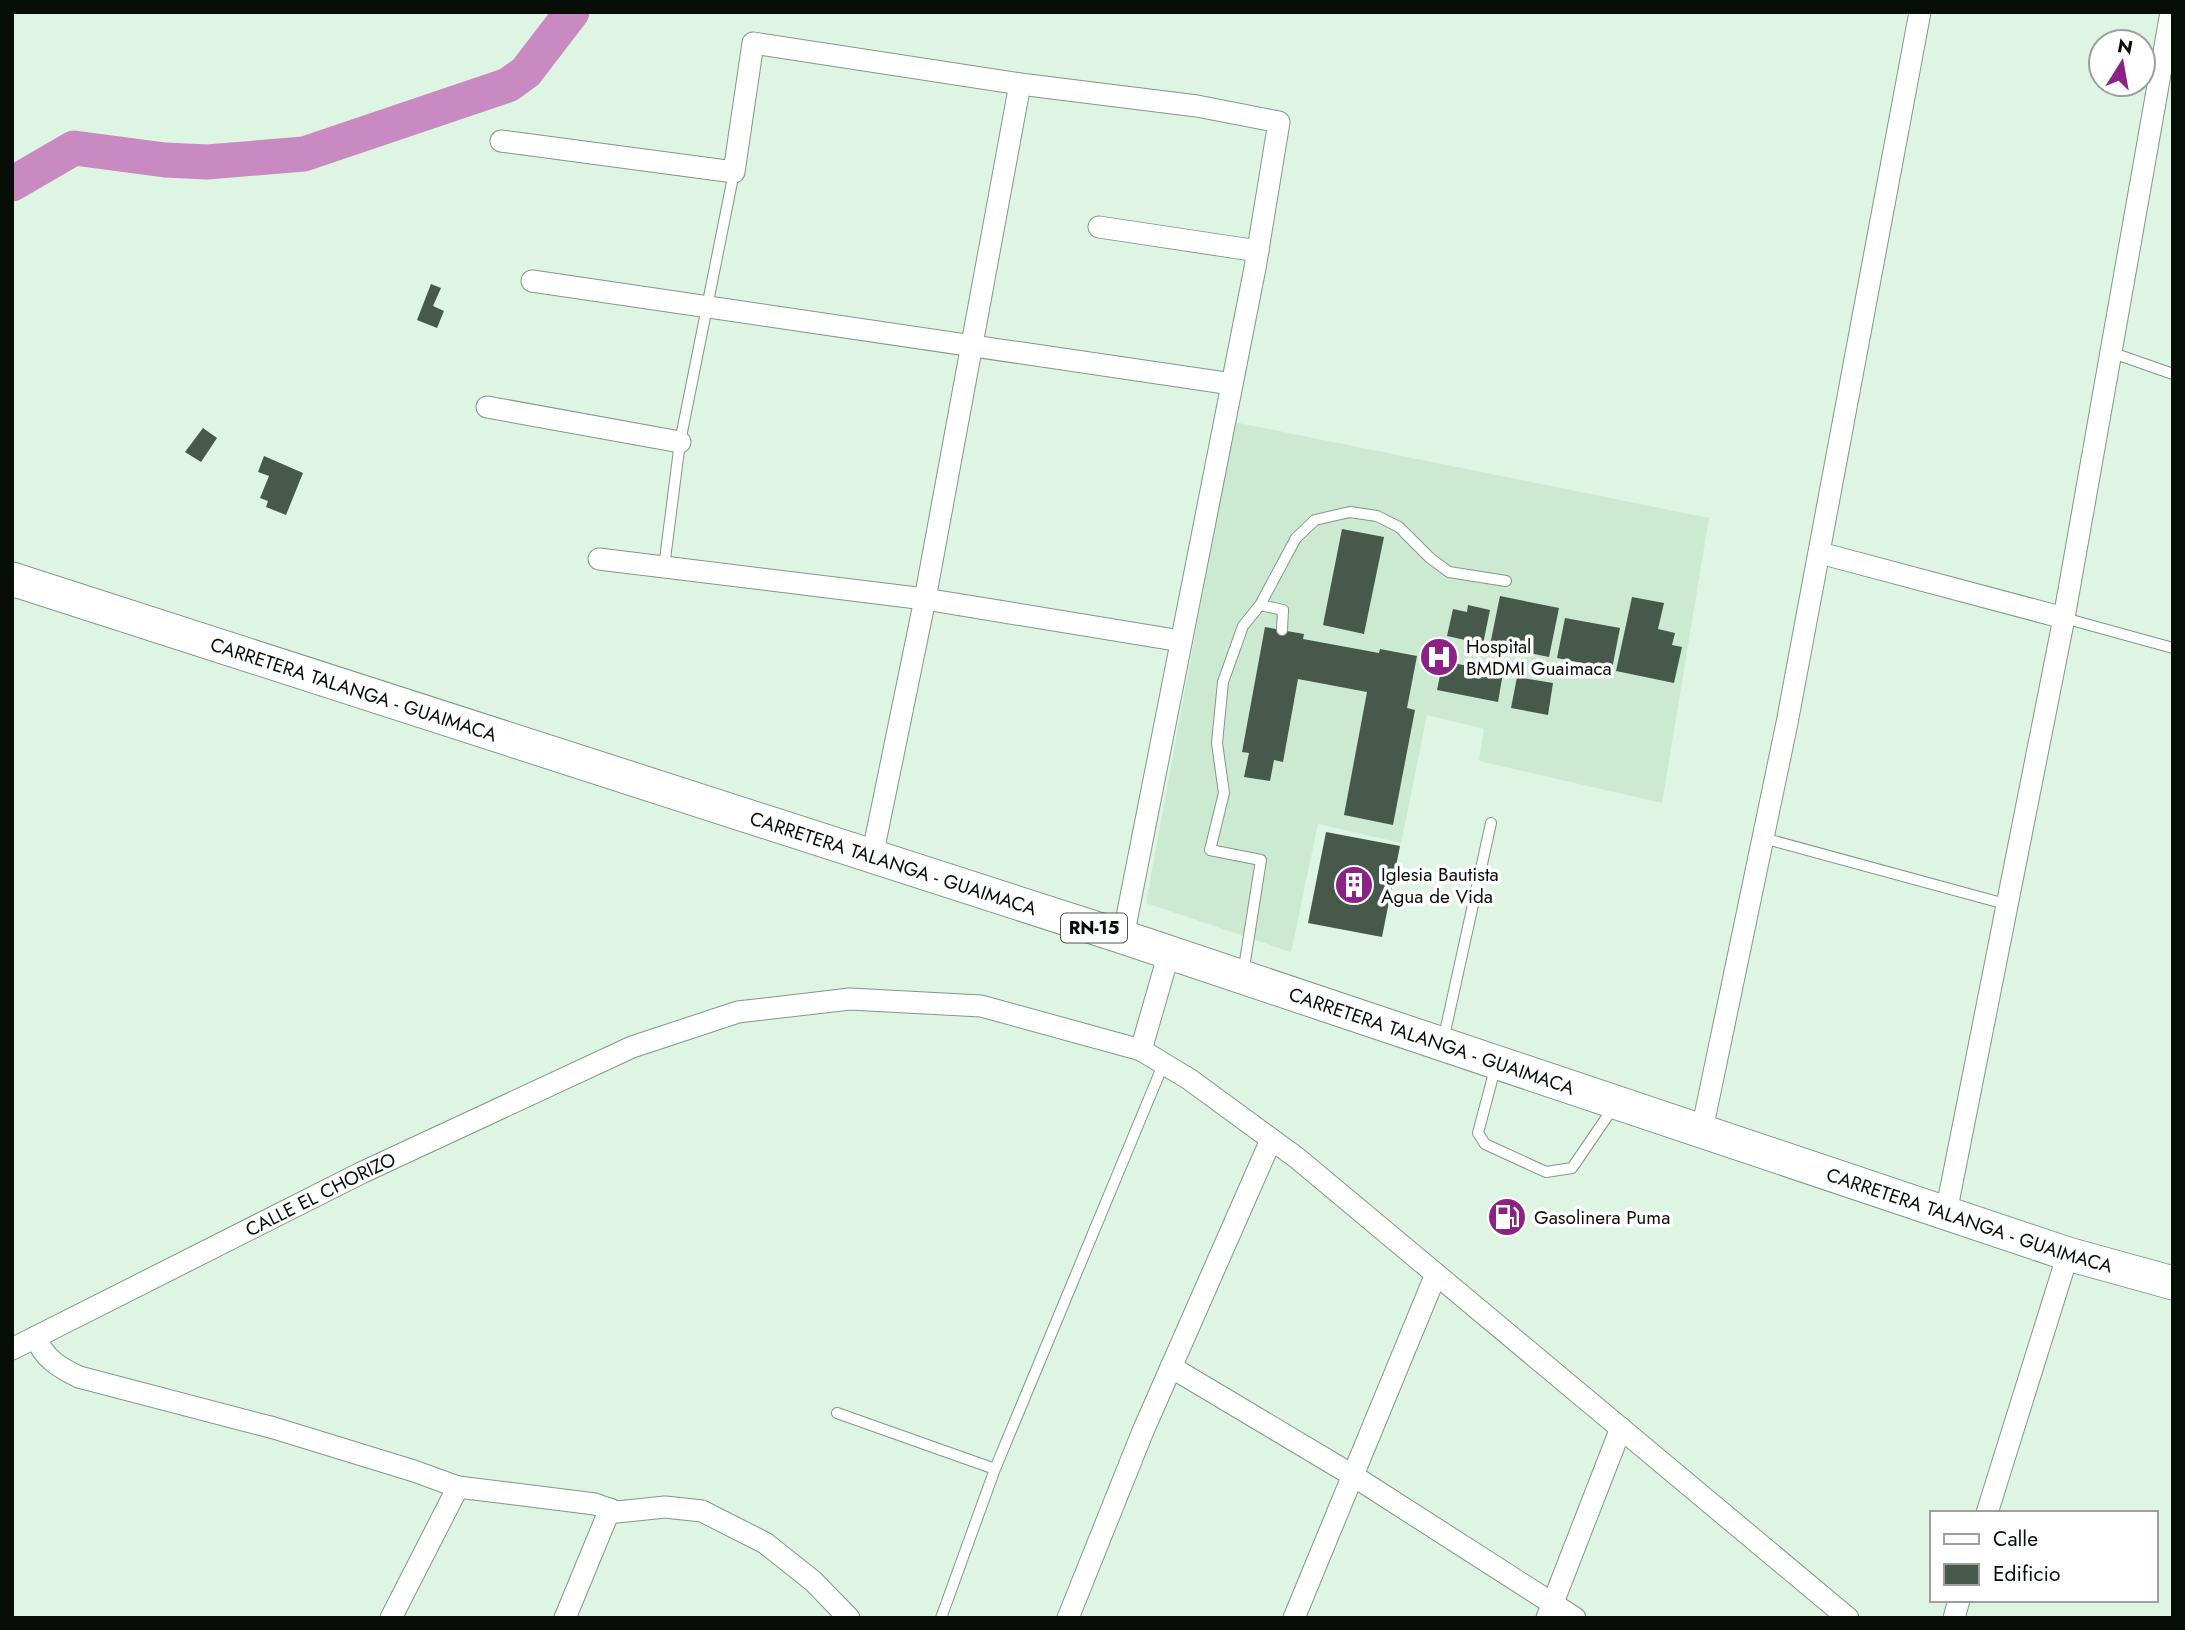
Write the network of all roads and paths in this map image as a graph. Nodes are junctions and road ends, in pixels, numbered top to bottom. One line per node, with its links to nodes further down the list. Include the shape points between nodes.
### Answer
1 (1920, 12): 16 (street)
2 (2171, 12): 11 (street)
3 (1020, 84): 5 (street, via 753,43); 7 (street, via 1196,106 1279,122); 10 (street)
4 (501, 141): 5 (street)
5 (734, 172): 9 (lane)
6 (1098, 227): 7 (street)
7 (1258, 251): 13 (street)
8 (532, 281): 9 (street)
9 (707, 307): 10 (street); 15 (lane)
10 (970, 346): 13 (street); 21 (street)
11 (2110, 352): 12 (lane); 23 (street)
12 (2173, 374)
13 (1232, 384): 25 (street)
14 (487, 407): 15 (street)
15 (680, 442): 18 (lane)
16 (1820, 553): 23 (street); 28 (street)
17 (599, 559): 18 (street)
18 (664, 567): 21 (street)
19 (12, 579): 29 (main road, CARRETERA TALANGA - GUAIMACA / RN-15)
20 (1506, 581): 22 (lane, via 1449,572 1399,527 1377,516 1350,512 1315,520 1296,538)
21 (925, 599): 25 (street); 29 (street)
22 (1260, 605): 24 (lane, via 1283,610); 33 (lane, via 1243,626 1223,682 1217,743 1224,793 1210,850 1261,860)
23 (2064, 618): 26 (lane); 30 (street)
24 (1282, 631)
25 (1181, 641): 31 (street)
26 (2173, 648)
27 (1491, 823): 34 (lane)
28 (1763, 838): 30 (lane); 39 (street)
29 (872, 857): 31 (main road, CARRETERA TALANGA - GUAIMACA / RN-15)
30 (2009, 905): 41 (street)
31 (1123, 937): 32 (main road, CARRETERA TALANGA - GUAIMACA / RN-15)
32 (1169, 953): 33 (main road, CARRETERA TALANGA - GUAIMACA / RN-15); 35 (street)
33 (1243, 977): 34 (main road, CARRETERA TALANGA - GUAIMACA / RN-15)
34 (1442, 1044): 36 (main road, CARRETERA TALANGA - GUAIMACA / RN-15)
35 (1141, 1050): 37 (street, CALLE EL CHORIZO); 45 (street, CALLE EL CHORIZO, via 981,1006 850,999 738,1012 632,1046 361,1173)
36 (1497, 1062): 38 (main road, CARRETERA TALANGA - GUAIMACA / RN-15); 38 (lane, via 1480,1139 1546,1172 1572,1168)
37 (1163, 1065): 40 (street, CALLE EL CHORIZO); 50 (lane)
38 (1618, 1102): 39 (main road, CARRETERA TALANGA - GUAIMACA / RN-15)
39 (1702, 1130): 41 (main road, CARRETERA TALANGA - GUAIMACA / RN-15)
40 (1271, 1140): 43 (street, CALLE EL CHORIZO); 47 (street)
41 (1946, 1213): 42 (main road, CARRETERA TALANGA - GUAIMACA / RN-15)
42 (2068, 1254): 44 (main road, CARRETERA TALANGA - GUAIMACA / RN-15); 54 (street)
43 (1436, 1274): 49 (street, CALLE EL CHORIZO); 51 (street)
44 (2173, 1283)
45 (36, 1337): 46 (street, CALLE EL CHORIZO); 52 (street, via 54,1364 79,1377 274,1428)
46 (12, 1349)
47 (1171, 1367): 51 (street); 60 (street)
48 (837, 1413): 50 (lane)
49 (1621, 1428): 55 (street); 63 (street, CALLE EL CHORIZO)
50 (995, 1469): 59 (lane)
51 (1352, 1475): 55 (street); 61 (street)
52 (458, 1488): 53 (street); 56 (street)
53 (610, 1509): 57 (street); 58 (street, via 702,1511 765,1543 813,1581)
54 (1988, 1511)
55 (1550, 1611): 62 (street)
56 (391, 1618)
57 (565, 1618)
58 (849, 1618)
59 (941, 1618)
60 (1068, 1618)
61 (1294, 1618)
62 (1575, 1618)
63 (1848, 1618)

